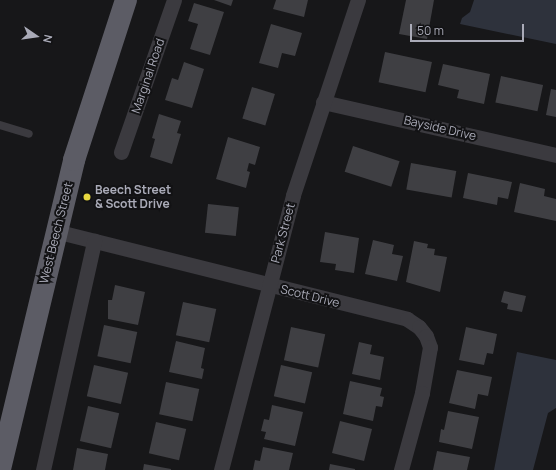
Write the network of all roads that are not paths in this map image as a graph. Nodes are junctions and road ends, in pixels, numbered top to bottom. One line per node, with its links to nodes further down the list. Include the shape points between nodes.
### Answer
1 (126, 0): 9 (highway, West Beech Street, via 81,137)
2 (174, 0): 7 (street, Marginal Road)
3 (358, 0): 4 (street, Park Street)
4 (323, 102): 8 (street, Bayside Drive); 11 (street, Park Street, via 293,195)
5 (0, 126): 6 (lane)
6 (29, 134)
7 (122, 152)
8 (556, 155)
9 (55, 231): 10 (street, Scott Drive); 12 (highway, West Beech Street)
10 (94, 241): 11 (street, Scott Drive); 13 (street)
11 (269, 286): 14 (street, Park Street); 15 (street, Scott Drive, via 407,319 426,336 430,347 422,393)
12 (0, 469)
13 (43, 470)
14 (221, 470)
15 (401, 470)

